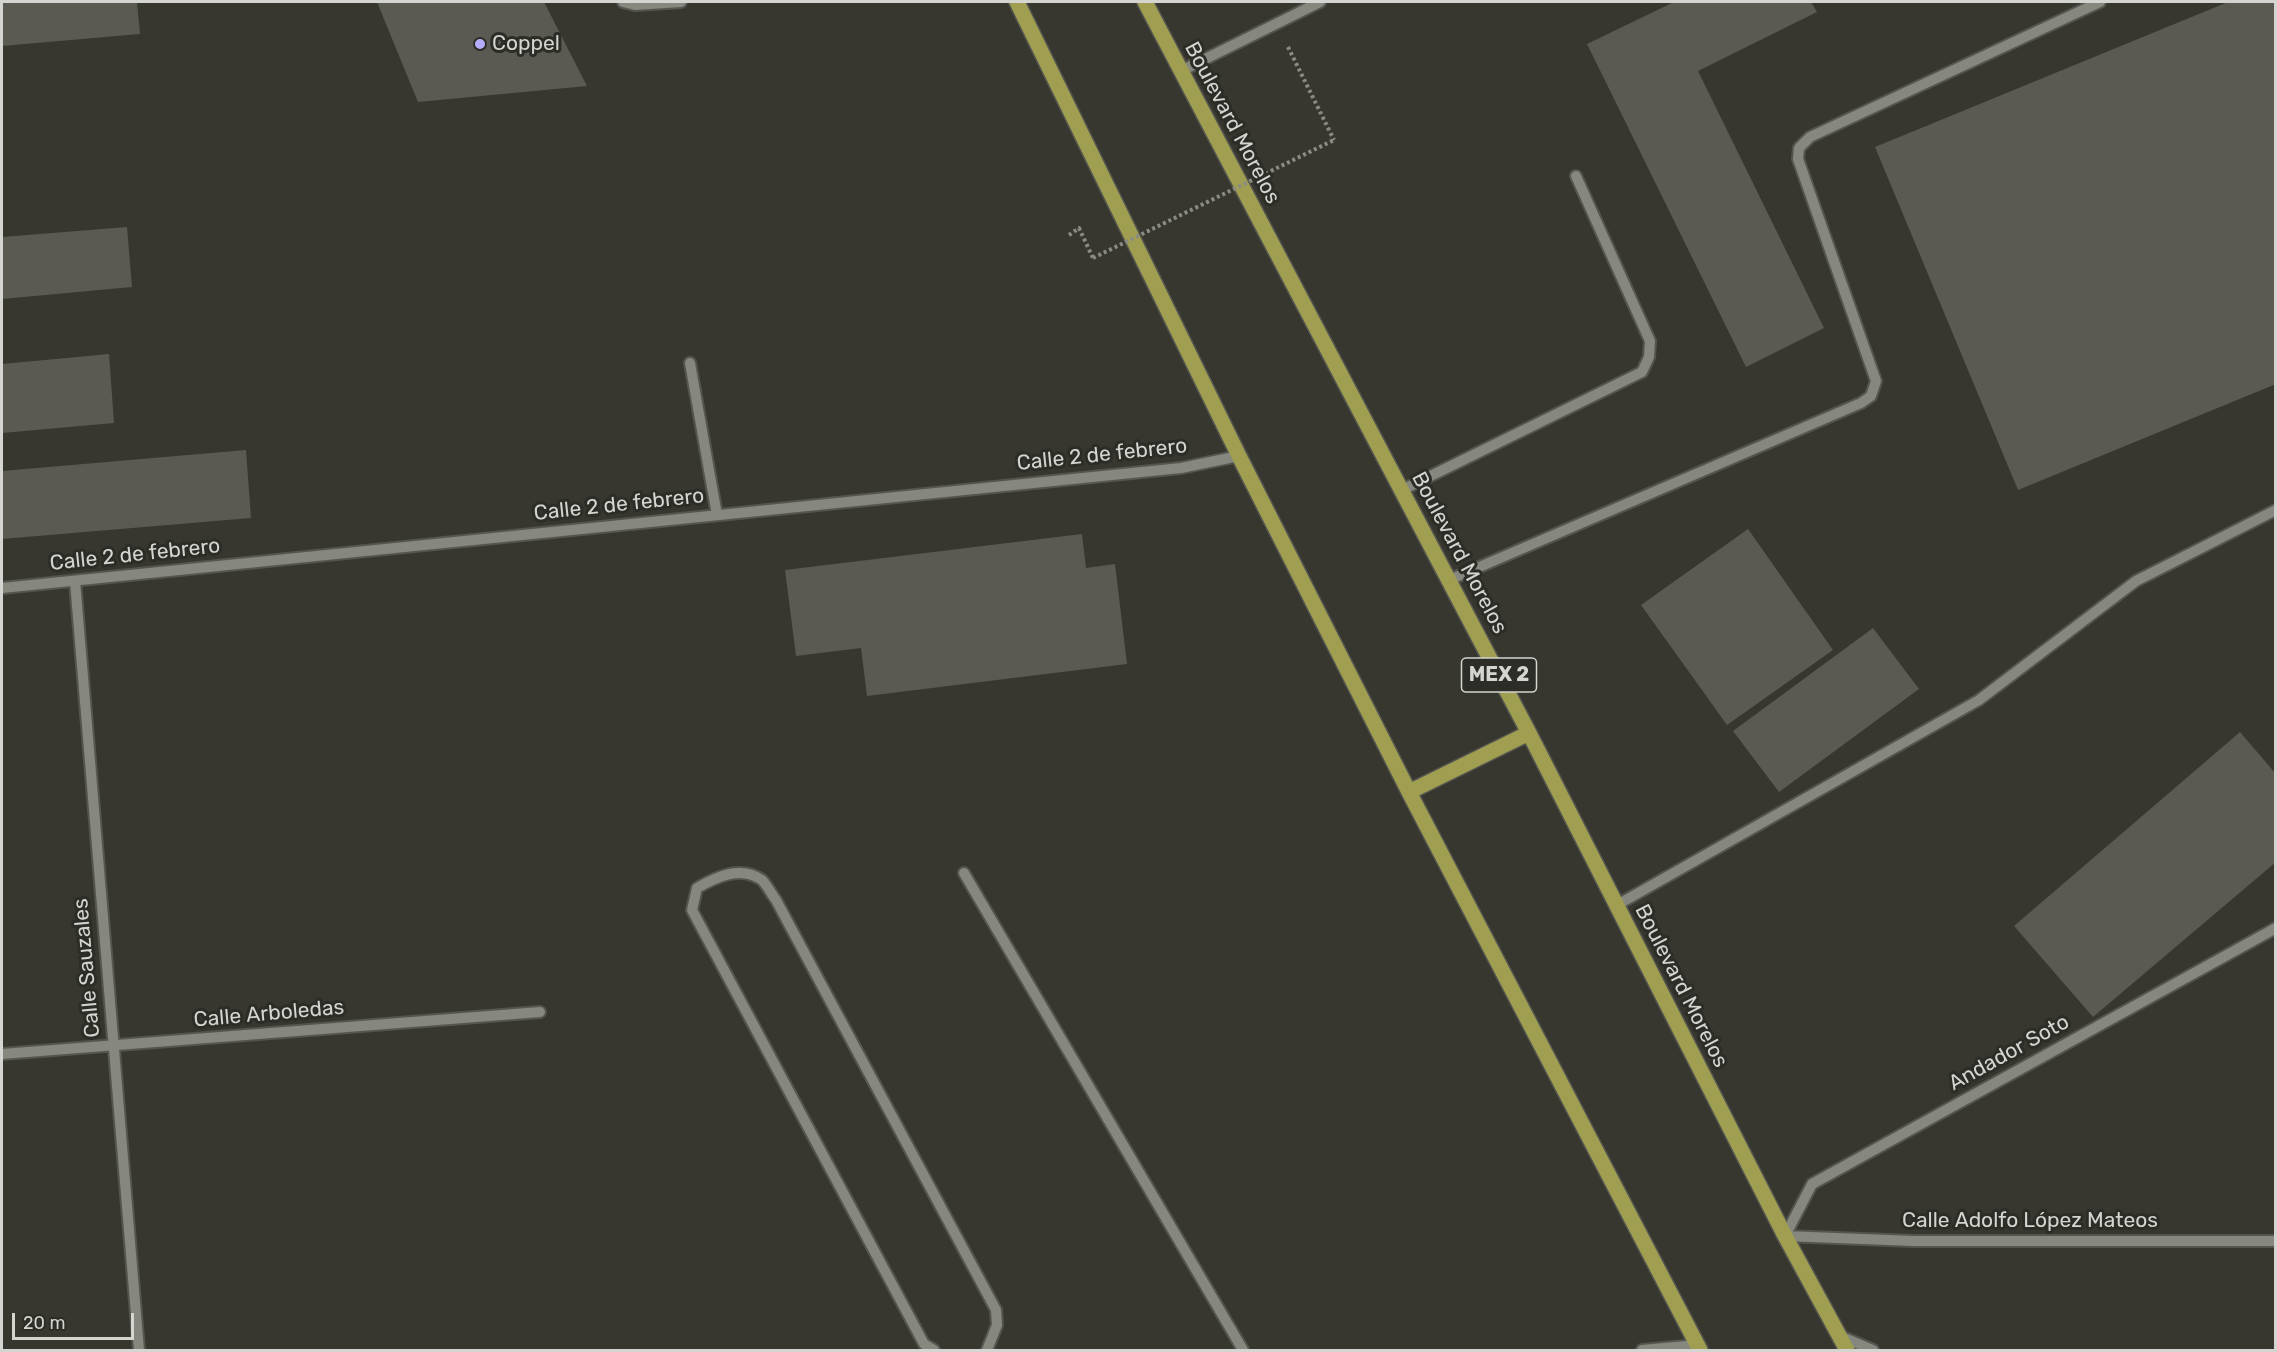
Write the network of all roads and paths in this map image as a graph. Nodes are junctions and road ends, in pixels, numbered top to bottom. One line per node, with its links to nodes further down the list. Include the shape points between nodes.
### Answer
1 (622, 2): 7 (street)
2 (681, 2): 7 (street)
3 (1017, 2): 13 (main road)
4 (1145, 2): 9 (main road, Boulevard Morelos / MEX 2)
5 (1320, 2): 8 (street)
6 (2100, 2): 17 (street, via 1810,137 1799,148 1798,159 1876,381 1870,396)
7 (638, 3)
8 (1278, 24): 9 (street); 11 (path, bridge, via 1334,140 1093,258 1079,228)
9 (1181, 71): 14 (main road, Boulevard Morelos / MEX 2)
10 (1576, 176): 14 (street, via 1650,341 1649,357 1642,372)
11 (1069, 235)
12 (690, 363): 16 (street)
13 (1239, 456): 16 (street, Calle 2 de febrero, via 1181,468); 21 (main road)
14 (1402, 490): 17 (main road, Boulevard Morelos / MEX 2)
15 (2276, 510): 23 (street, via 2136,581 1979,700)
16 (717, 515): 18 (street, Calle 2 de febrero)
17 (1449, 580): 20 (main road, Boulevard Morelos / MEX 2)
18 (75, 581): 19 (street, Calle 2 de febrero); 26 (street, Calle Sauzales)
19 (2, 588)
20 (1529, 733): 21 (main road); 23 (main road, Boulevard Morelos / MEX 2)
21 (1409, 792): 31 (main road)
22 (964, 873): 35 (street)
23 (1617, 905): 28 (main road, Boulevard Morelos / MEX 2)
24 (2276, 928): 28 (street, Andador Soto, via 1812,1184)
25 (540, 1012): 26 (street, Calle Arboledas)
26 (113, 1046): 27 (street, Calle Arboledas); 32 (street, Calle Sauzales)
27 (2, 1054)
28 (1785, 1236): 29 (street, Calle Adolfo López Mateos, via 1914,1241); 30 (main road, Boulevard Morelos / MEX 2)
29 (2276, 1241)
30 (1840, 1336): 37 (main road, Boulevard Morelos / MEX 2); 38 (street)
31 (1699, 1348): 36 (street)
32 (139, 1350)
33 (934, 1350): 34 (street, via 924,1344 692,910 698,888 718,876 742,872 762,880 776,900 996,1310 997,1325)
34 (987, 1350)
35 (1243, 1350)
36 (1642, 1350)
37 (1847, 1350)
38 (1873, 1350)

